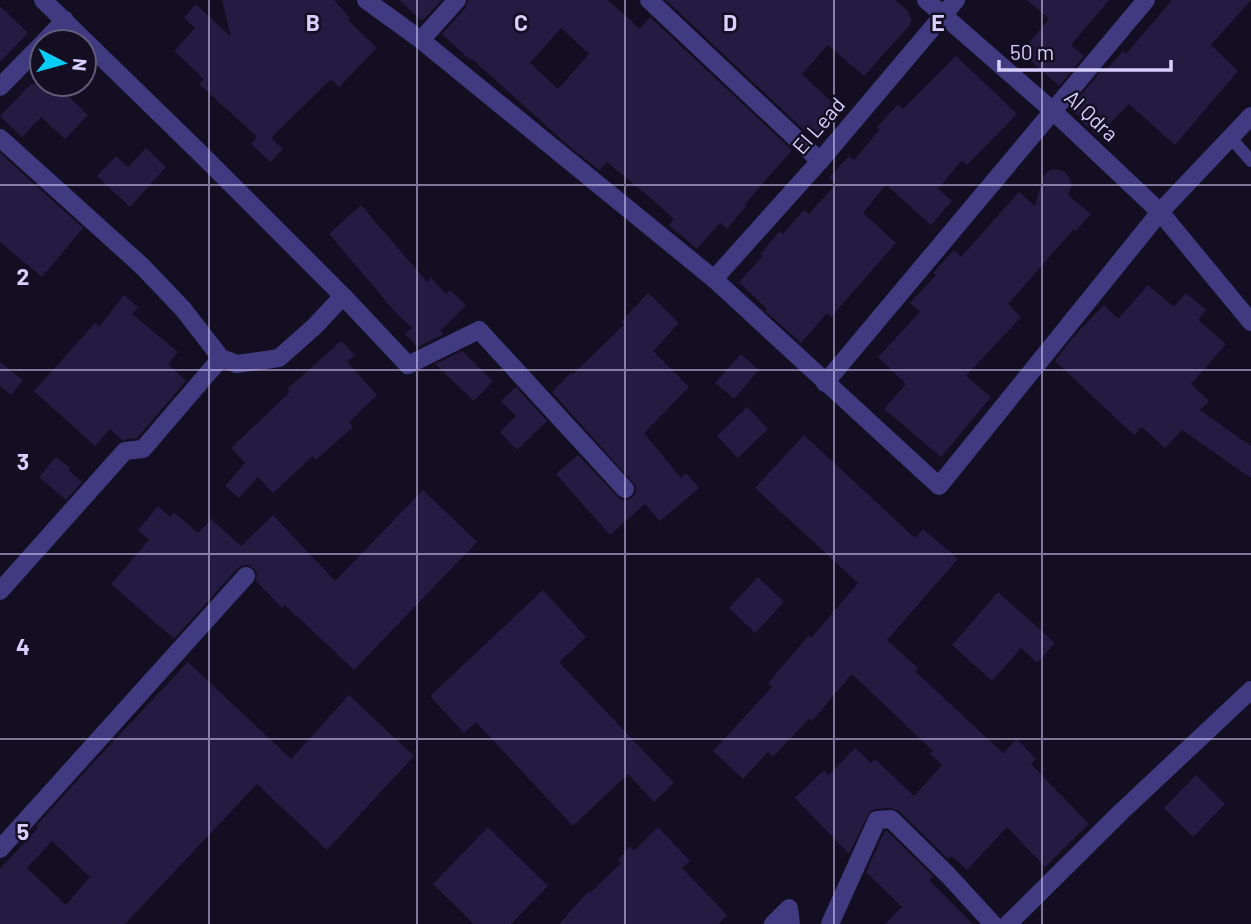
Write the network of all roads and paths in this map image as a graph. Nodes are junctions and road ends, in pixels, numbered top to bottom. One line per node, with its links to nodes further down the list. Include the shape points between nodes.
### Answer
1 (43, 0): 9 (street)
2 (366, 0): 11 (street)
3 (457, 0): 11 (street)
4 (649, 0): 18 (street)
5 (926, 0): 8 (street, Al Qdra)
6 (956, 0): 8 (street, El Lead)
7 (1146, 0): 14 (street)
8 (942, 16): 14 (street, Al Qdra); 18 (street, El Lead)
9 (65, 20): 10 (street); 22 (street)
10 (57, 28)
11 (421, 40): 21 (street)
12 (28, 58): 13 (street)
13 (0, 87)
14 (1053, 111): 20 (street, Al Qdra); 25 (street)
15 (1251, 116): 17 (street)
16 (0, 138): 24 (street, via 142,266)
17 (1231, 138): 19 (lane); 20 (street)
18 (820, 161): 21 (street, El Lead)
19 (1251, 161)
20 (1160, 212): 23 (street, Al Qdra); 25 (street, via 939,486)
21 (714, 279): 25 (street)
22 (343, 296): 24 (street, via 279,358 237,364); 26 (street, via 408,365 478,330)
23 (1251, 322)
24 (220, 358): 28 (street, via 144,449 125,451)
25 (825, 383)
26 (625, 489)
27 (246, 576): 30 (street)
28 (0, 591)
29 (1251, 690): 35 (street)
30 (0, 849)
31 (773, 924): 32 (street, via 789,908)
32 (791, 924)
33 (830, 924): 34 (street, via 877,820 891,819)
34 (993, 924)
35 (1008, 924)

